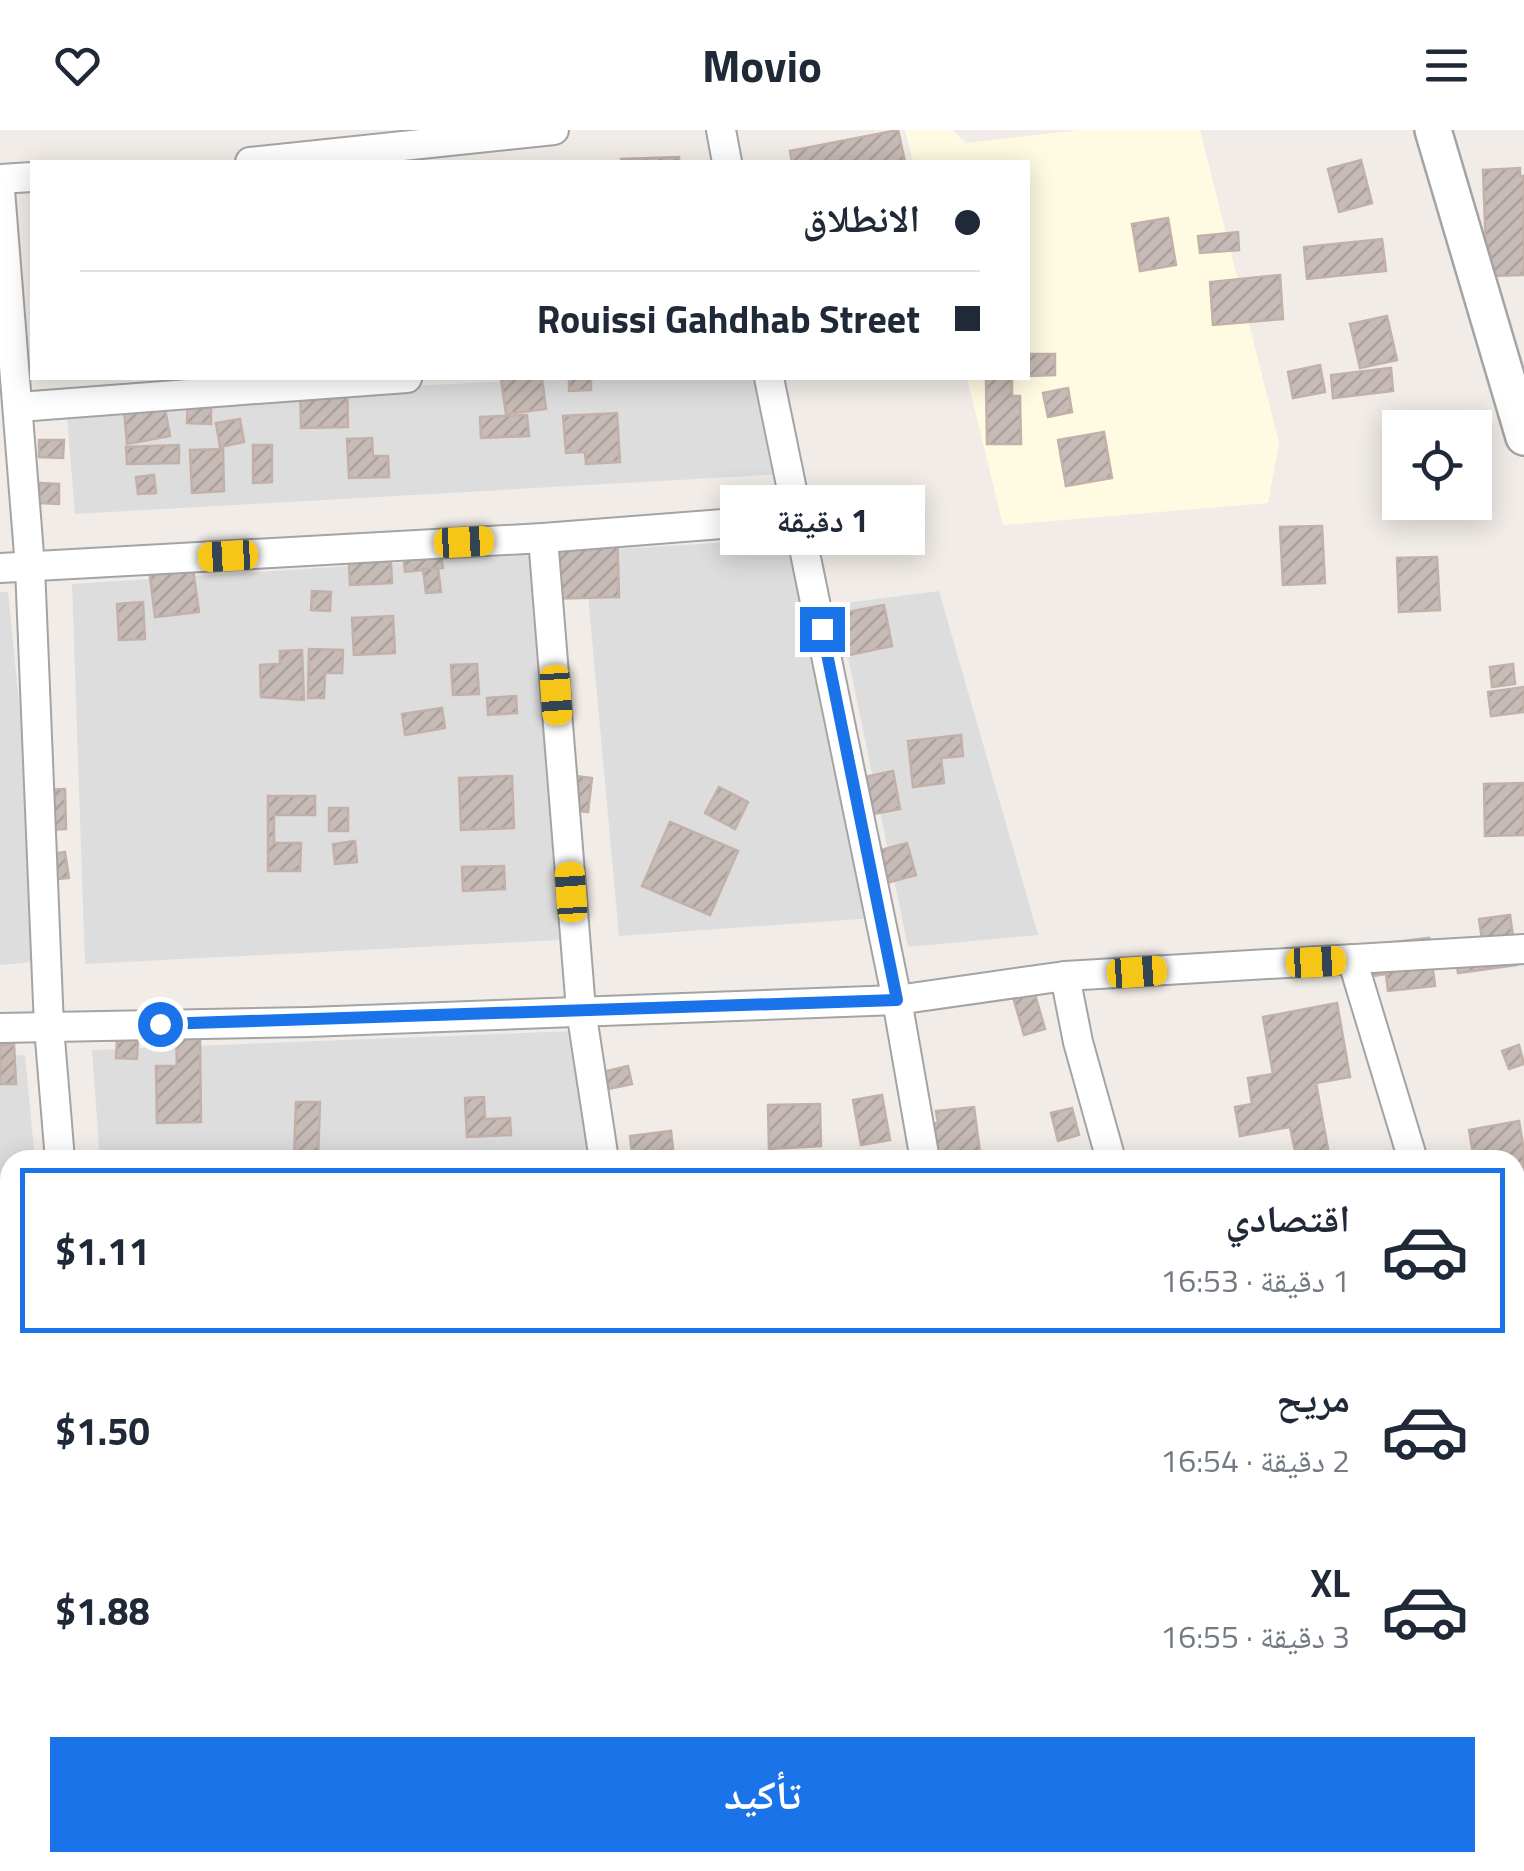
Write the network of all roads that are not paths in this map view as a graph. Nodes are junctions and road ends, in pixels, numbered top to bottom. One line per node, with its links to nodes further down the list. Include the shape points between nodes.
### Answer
1 (721, 130): 6 (street)
2 (1434, 130): 14 (street)
3 (538, 131): 4 (street)
4 (479, 151): 5 (street)
5 (292, 160)
6 (727, 160)
7 (30, 177): 8 (street)
8 (0, 179)
9 (0, 190): 13 (street)
10 (348, 380): 12 (street)
11 (770, 380): 15 (street)
12 (229, 384): 13 (street)
13 (20, 407): 17 (street)
14 (1524, 437)
15 (800, 518): 16 (street); 22 (street)
16 (543, 538): 17 (street); 23 (street)
17 (30, 567): 18 (street); 24 (street)
18 (0, 568)
19 (1524, 949): 20 (street)
20 (1352, 960): 21 (street); 30 (street)
21 (1066, 976): 22 (street); 29 (street)
22 (897, 1000): 23 (street); 28 (street)
23 (581, 1010): 24 (street); 27 (street)
24 (49, 1026): 25 (street); 26 (street)
25 (0, 1028)
26 (59, 1150)
27 (602, 1150)
28 (923, 1150)
29 (1108, 1150)
30 (1410, 1150)

